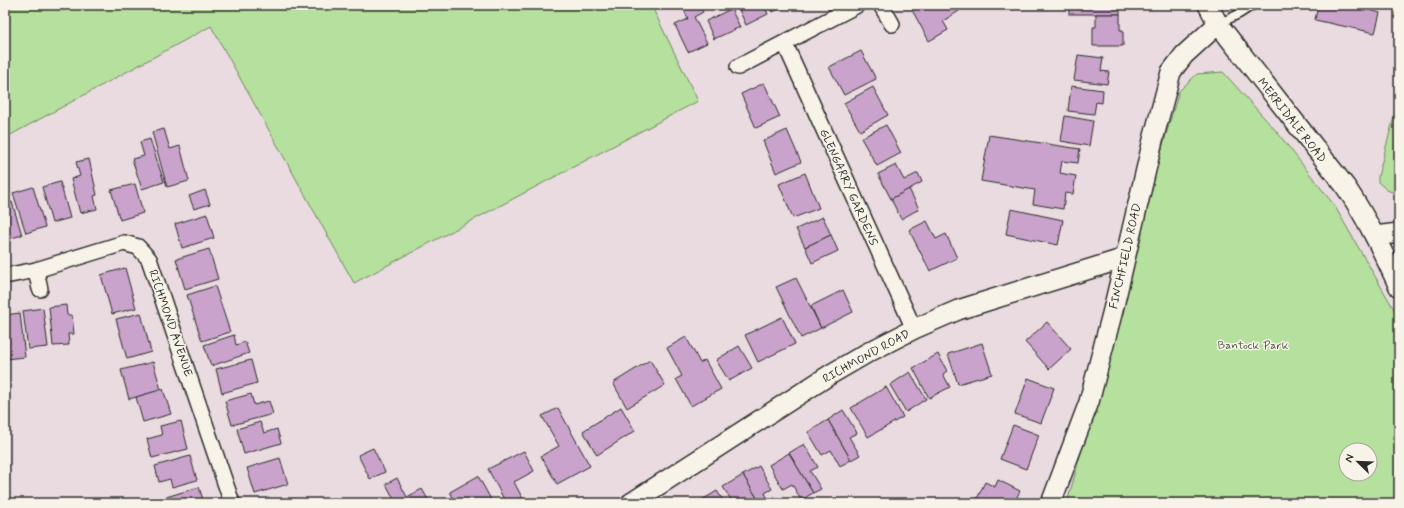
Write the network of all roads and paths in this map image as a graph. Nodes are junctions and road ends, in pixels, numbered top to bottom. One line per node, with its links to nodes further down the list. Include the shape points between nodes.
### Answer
1 (857, 5): 7 (street)
2 (881, 5): 5 (street)
3 (1208, 5): 6 (street, MERRIDALE ROAD)
4 (1253, 5): 6 (lane)
5 (892, 24)
6 (1218, 24): 10 (street, MERRIDALE ROAD, via 1344,186); 11 (street, FINCHFIELD ROAD, via 1184,55 1171,72)
7 (785, 44): 8 (street); 16 (street, GLENGARRY GARDENS)
8 (738, 67)
9 (1399, 232): 10 (street)
10 (1375, 236): 14 (street, MERRIDALE ROAD)
11 (1125, 258): 16 (street, RICHMOND ROAD, via 958,310); 19 (street, FINCHFIELD ROAD, via 1089,402)
12 (36, 270): 13 (street, RICHMOND AVENUE); 15 (street); 17 (street, RICHMOND AVENUE, via 124,243 138,247 150,259)
13 (5, 276)
14 (1399, 287)
15 (40, 289)
16 (914, 329): 18 (street, RICHMOND ROAD, via 831,374)
17 (232, 503)
18 (631, 503)
19 (1051, 503)

